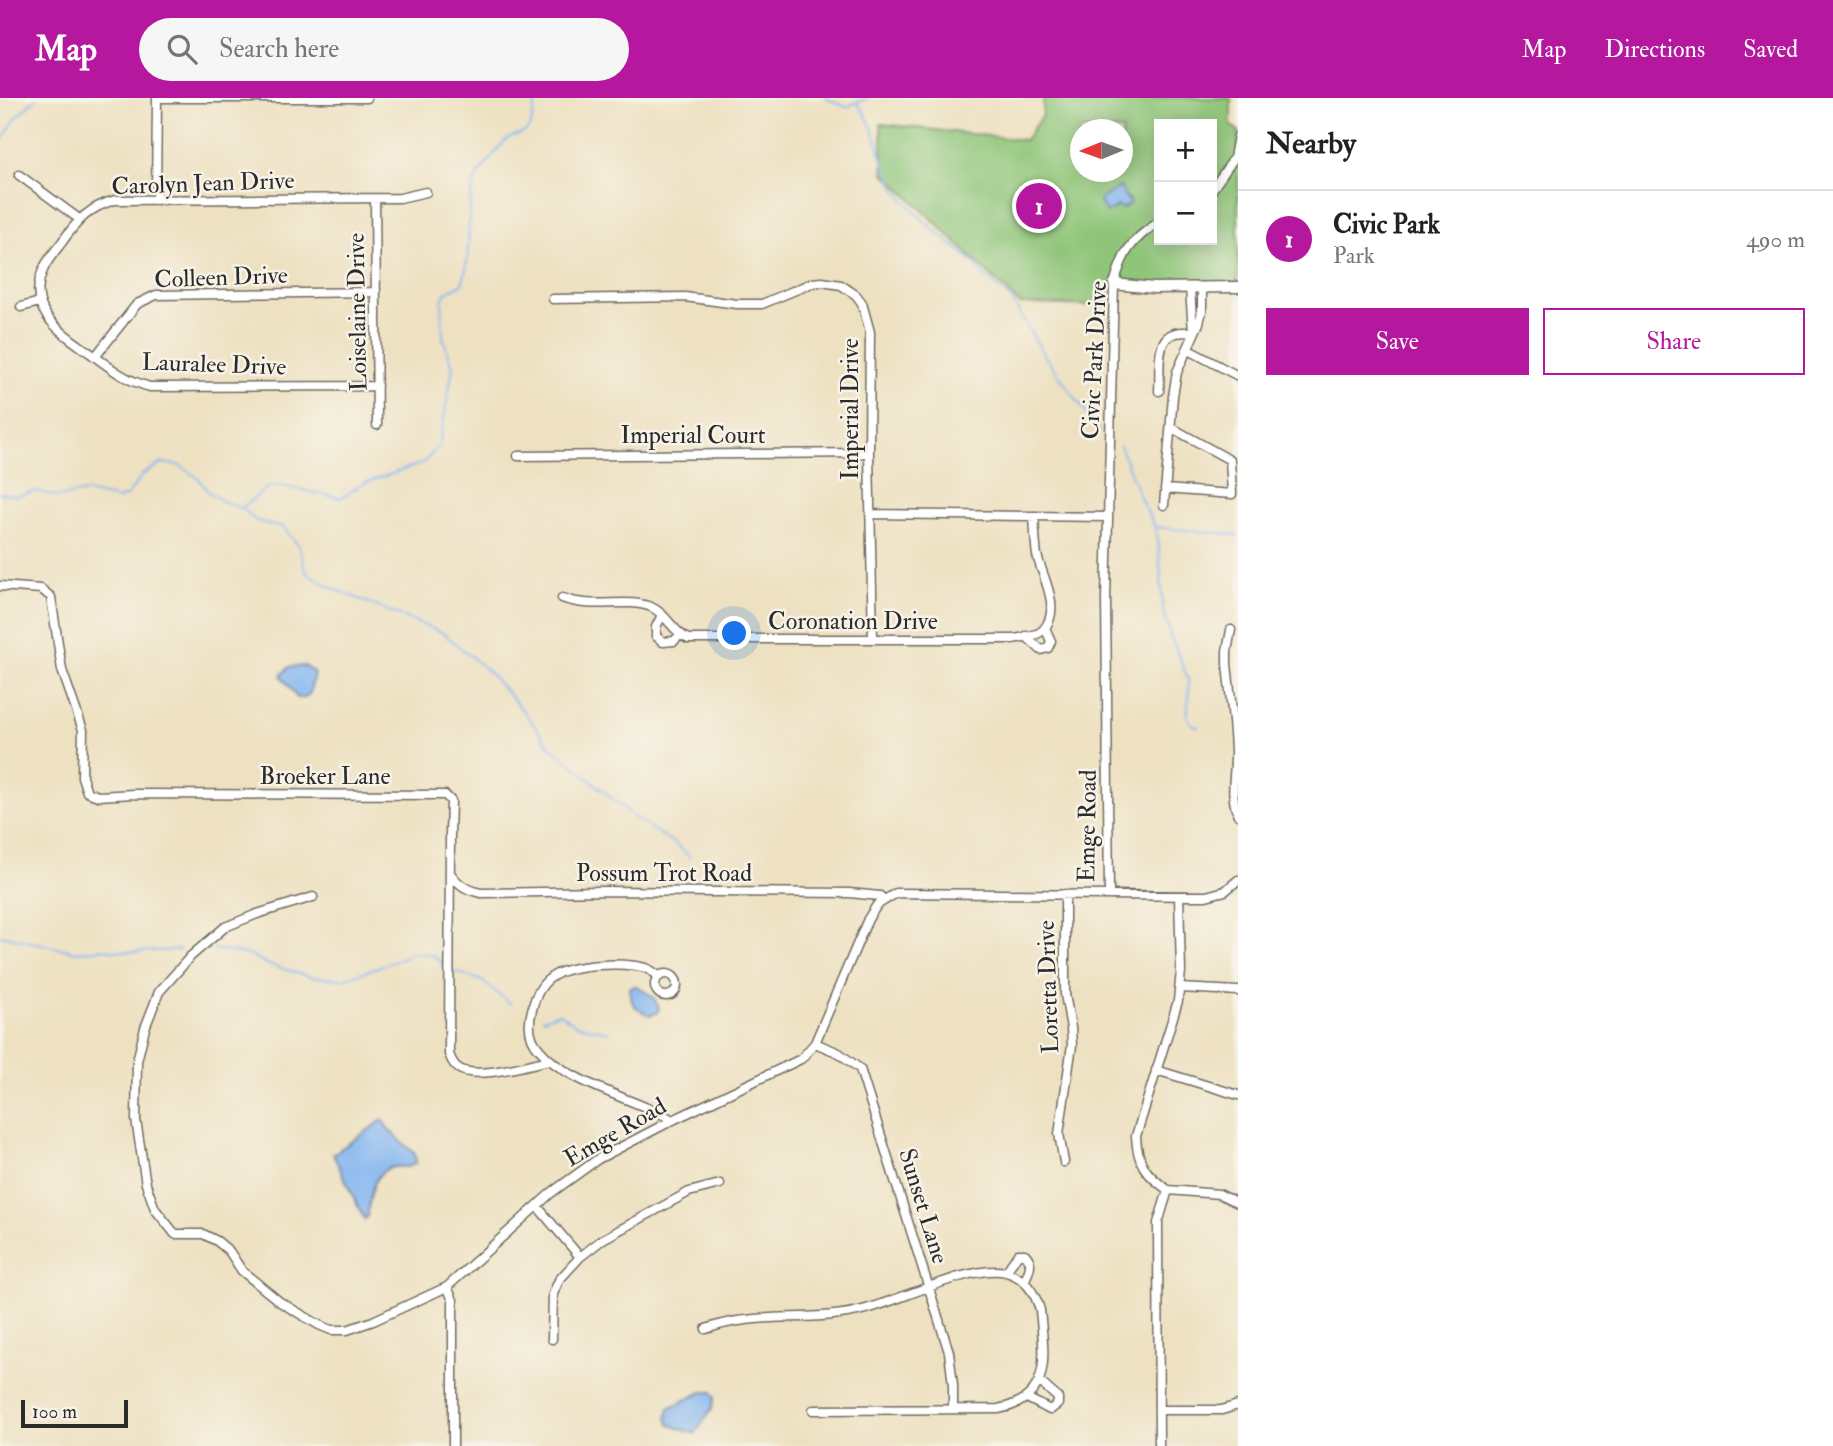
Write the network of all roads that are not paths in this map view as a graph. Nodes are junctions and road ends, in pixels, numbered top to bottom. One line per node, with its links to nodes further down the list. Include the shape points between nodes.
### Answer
1 (157, 98): 3 (street); 9 (street)
2 (367, 98): 3 (street)
3 (319, 99)
4 (1238, 136): 6 (street, via 1234,158)
5 (19, 175): 10 (street)
6 (1217, 184)
7 (426, 192): 8 (street, Carolyn Jean Drive)
8 (375, 199): 9 (street, Carolyn Jean Drive); 16 (street, Loiselaine Drive)
9 (156, 200): 10 (street, Carolyn Jean Drive, via 115,200)
10 (79, 219): 18 (street, Carolyn Jean Drive, via 44,267)
11 (1154, 225): 12 (street, Civic Park Drive, via 1125,253)
12 (1114, 284): 14 (street); 34 (street, Civic Park Drive)
13 (1238, 287): 15 (street)
14 (1190, 288): 15 (street); 20 (street)
15 (1202, 288): 20 (street, via 1202,311)
16 (376, 292): 22 (street, Colleen Drive, via 156,295 137,304); 24 (street, Loiselaine Drive)
17 (553, 299): 28 (street, Imperial Drive, via 685,297 762,304 812,283 841,285 862,303 870,332)
18 (40, 302): 19 (street); 22 (street, Lauralee Drive, via 50,322)
19 (21, 307)
20 (1193, 333): 21 (street); 25 (street, via 1168,334 1162,345)
21 (1187, 349): 23 (street); 27 (street, via 1177,372)
22 (95, 356): 24 (street, Lauralee Drive, via 130,381 150,387)
23 (1238, 376)
24 (377, 386): 26 (street, Loiselaine Drive)
25 (1159, 391)
26 (377, 425)
27 (1172, 428): 30 (street); 30 (street, via 1230,460 1232,494)
28 (869, 453): 29 (street, Imperial Court); 32 (street, Imperial Drive)
29 (518, 456)
30 (1165, 489): 31 (street)
31 (1164, 505)
32 (870, 514): 33 (street, Imperial Drive); 42 (street)
33 (1034, 516): 34 (street, Imperial Drive); 38 (street, Coronation Drive, via 1051,609)
34 (1108, 517): 47 (street, Emge Road)
35 (0, 586): 44 (street, Broeker Lane, via 41,589 51,597 62,670 83,730 82,777 87,792 98,796 445,795 452,801)
36 (562, 598): 37 (street, via 590,605 641,604)
37 (662, 615): 40 (street); 40 (street, Coronation Drive, via 656,636 663,642)
38 (1045, 628): 41 (street, Coronation Drive); 41 (street, Coronation Drive, via 1051,641 1048,648 1041,650)
39 (1231, 630): 43 (street, via 1227,664 1236,772 1232,793)
40 (680, 635): 42 (street, Coronation Drive, via 708,640)
41 (1026, 636): 42 (street, Coronation Drive)
42 (873, 639)
43 (1238, 815)
44 (450, 873): 50 (street, Possum Trot Road, via 458,884 481,893 849,893); 55 (street, Broeker Lane, via 449,1054 455,1067 481,1073)
45 (1236, 885): 48 (street, via 1206,895)
46 (1065, 894): 47 (street, Emge Road); 50 (street, Emge Road, via 896,893); 59 (street, Loretta Drive, via 1065,995 1072,1045 1059,1134)
47 (1109, 894): 48 (street)
48 (1179, 896): 52 (street)
49 (313, 897): 67 (street, Emge Road, via 225,928 191,956 159,992 137,1061 136,1120 146,1184 155,1209 175,1234 203,1234 217,1241 255,1284 331,1330 373,1321)
50 (884, 900): 54 (street, Emge Road, via 868,919)
51 (659, 976): 55 (street, via 644,967 587,967 561,972 547,981 533,1002 530,1030 539,1050)
52 (1180, 988): 53 (street); 56 (street)
53 (1238, 990)
54 (815, 1043): 58 (street, Emge Road, via 789,1066); 68 (street, Sunset Lane, via 860,1069)
55 (550, 1060): 58 (street, via 578,1078)
56 (1156, 1070): 57 (street); 61 (street, via 1136,1136 1136,1152 1146,1173)
57 (1238, 1095)
58 (673, 1119): 63 (street, Emge Road, via 598,1160)
59 (1064, 1162)
60 (720, 1184): 64 (street, via 689,1192 603,1239)
61 (1168, 1190): 62 (street, via 1219,1194); 75 (street, via 1158,1223)
62 (1238, 1203)
63 (537, 1206): 64 (street); 67 (street, Emge Road)
64 (580, 1257): 70 (street, via 553,1294)
65 (1006, 1272): 66 (street); 66 (street, via 1018,1254 1025,1254 1031,1264); 68 (street, via 973,1274)
66 (1024, 1282): 71 (street, via 1040,1310 1044,1371)
67 (447, 1287): 77 (street, via 453,1300)
68 (929, 1287): 69 (street, via 836,1316 724,1322); 74 (street, Sunset Lane, via 948,1352)
69 (706, 1329)
70 (552, 1339)
71 (1039, 1381): 72 (street); 72 (street, via 1058,1398 1055,1408 1050,1410)
72 (1027, 1398): 74 (street, via 998,1409)
73 (1238, 1405): 75 (street, via 1222,1410)
74 (953, 1408): 76 (street)
75 (1159, 1409): 78 (street)
76 (813, 1410)
77 (453, 1446)
78 (1159, 1446)

